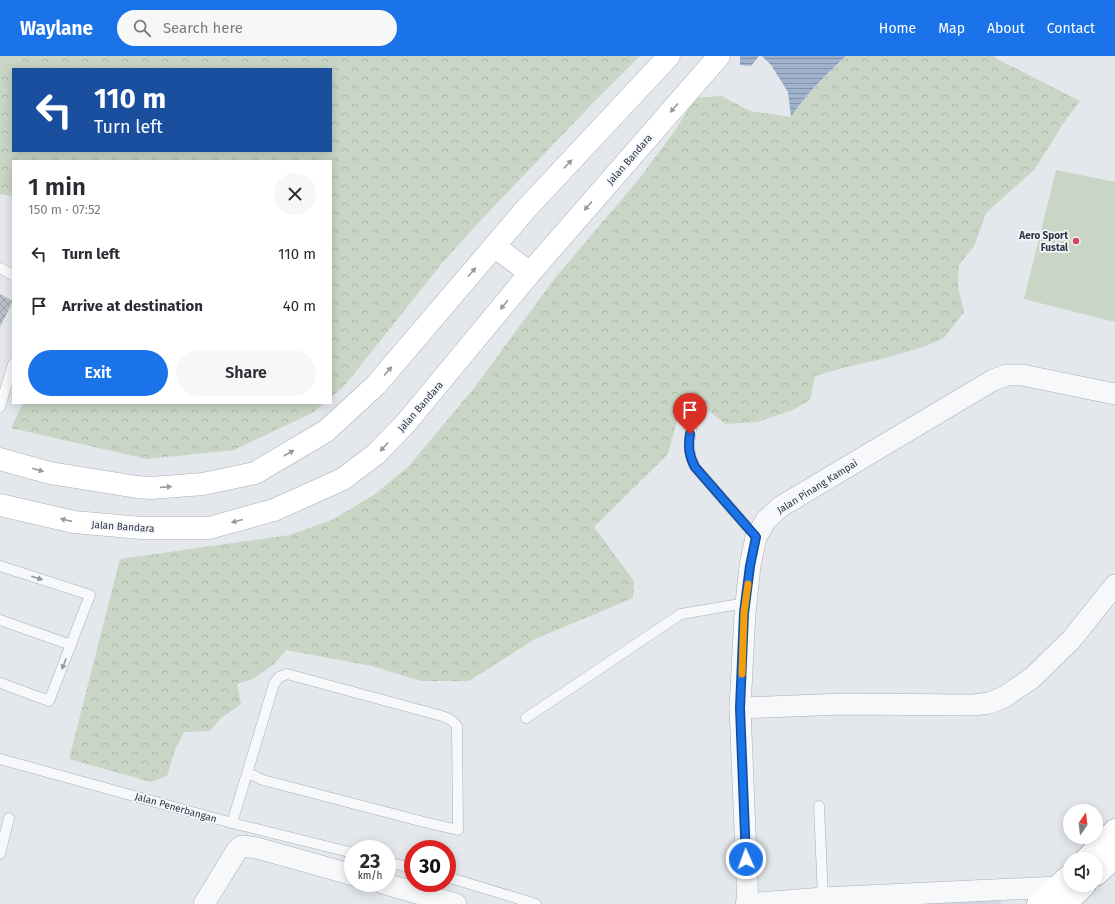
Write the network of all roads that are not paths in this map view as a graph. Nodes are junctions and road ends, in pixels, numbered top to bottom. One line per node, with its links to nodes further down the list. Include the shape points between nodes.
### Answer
1 (669, 56): 3 (main road, one-way to 1)
2 (719, 56): 5 (main road, Jalan Bandara, one-way to 5)
3 (494, 246): 5 (main road); 11 (main road, one-way to 3, via 50,473 151,488 203,484 255,473 326,431 376,385)
4 (0, 268): 6 (lane)
5 (530, 273): 12 (main road, Jalan Bandara, one-way to 12, via 411,417 376,454 343,478 274,510 209,528 142,528 74,522)
6 (12, 274)
7 (12, 367): 9 (lane)
8 (1115, 394): 13 (street, Jalan Pinang Kampai, via 1022,375 993,380 780,507 766,520)
9 (0, 407)
10 (692, 423): 13 (lane, via 689,444 690,458 695,467)
11 (0, 459)
12 (0, 505)
13 (756, 537): 16 (street, Jalan Pinang Kampai)
14 (0, 566): 18 (lane, one-way to 18, via 90,595)
15 (1115, 585): 20 (street, via 1071,640 1032,678 1004,697 990,702 973,705 842,704)
16 (746, 603): 20 (street, Jalan Pinang Kampai); 21 (lane, via 681,614)
17 (0, 620): 18 (lane)
18 (71, 645): 19 (lane, one-way to 19, via 49,701)
19 (0, 683)
20 (740, 708): 42 (street, Jalan Pinang Kampai)
21 (526, 718)
22 (0, 758): 26 (lane, Jalan Penerbangan)
23 (248, 773): 23 (lane, via 263,780 458,830 457,726 449,718 442,716 287,674 282,675 274,684); 26 (lane)
24 (819, 806): 38 (lane)
25 (9, 818): 30 (lane)
26 (232, 823): 28 (lane, Jalan Penerbangan)
27 (1115, 830): 29 (main road)
28 (344, 851)
29 (1093, 852)
30 (0, 854)
31 (1115, 857): 32 (main road)
32 (1103, 868)
33 (344, 872): 39 (street, via 242,846)
34 (456, 880): 41 (lane)
35 (396, 887): 40 (street)
36 (1063, 890): 38 (street)
37 (1065, 892): 43 (main road)
38 (820, 901): 42 (street)
39 (204, 904)
40 (456, 904)
41 (536, 904)
42 (747, 904)
43 (1038, 904)

